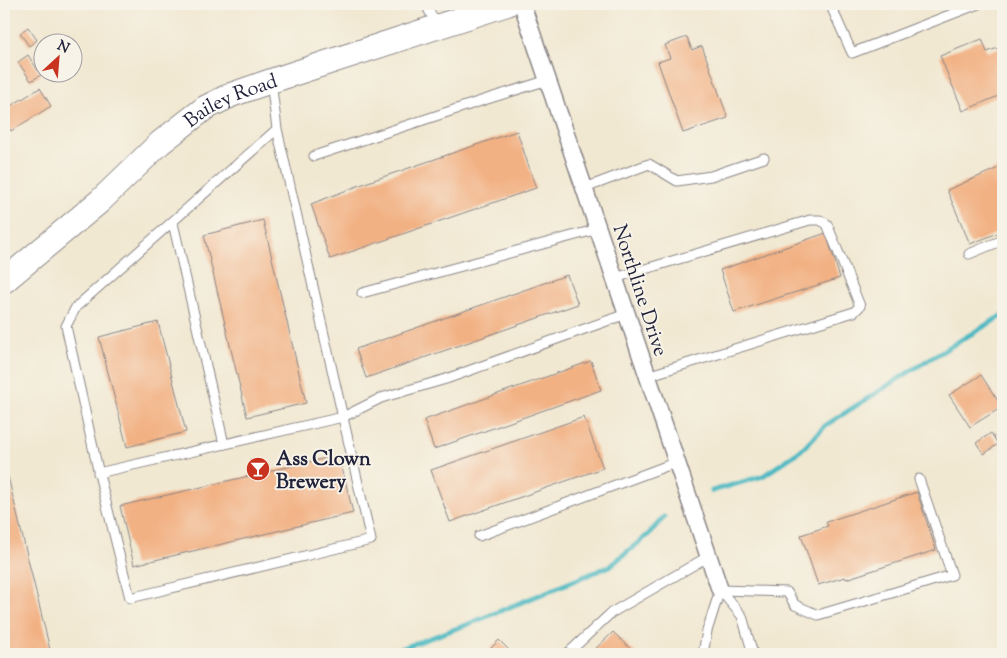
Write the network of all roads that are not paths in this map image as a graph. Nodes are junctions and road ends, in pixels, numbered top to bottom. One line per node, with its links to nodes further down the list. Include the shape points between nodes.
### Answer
1 (426, 4): 6 (lane)
2 (507, 4): 6 (street, Bailey Road)
3 (522, 4): 7 (street, Northline Drive)
4 (830, 4): 5 (lane, via 852,53)
5 (978, 4)
6 (436, 27): 8 (street, Bailey Road)
7 (548, 80): 10 (lane); 12 (street, Northline Drive)
8 (271, 81): 9 (lane); 18 (street, Bailey Road, via 205,108 186,122 100,201)
9 (277, 129): 13 (lane); 22 (lane)
10 (314, 156)
11 (764, 158): 12 (lane, via 712,176 677,181 649,164)
12 (585, 188): 14 (street, Northline Drive)
13 (173, 222): 23 (lane); 25 (lane, via 76,307 66,326)
14 (598, 229): 17 (street, Northline Drive); 19 (lane)
15 (1003, 240): 16 (lane)
16 (970, 254)
17 (615, 278): 20 (street, Northline Drive); 21 (lane, via 810,220 820,220 827,224 860,306 854,312)
18 (4, 280)
19 (362, 293)
20 (626, 314): 21 (street, Northline Drive); 22 (lane, via 381,398)
21 (647, 376): 24 (street, Northline Drive)
22 (343, 417): 23 (lane); 25 (lane, via 371,540 130,598)
23 (224, 444): 25 (lane)
24 (677, 462): 27 (lane); 28 (street, Northline Drive)
25 (98, 472)
26 (919, 479): 29 (lane, via 952,575 818,615 795,605 787,592)
27 (479, 536)
28 (709, 556): 29 (street, Northline Drive); 30 (lane, via 611,613)
29 (720, 590): 31 (lane); 32 (lane, via 742,616)
30 (567, 654)
31 (703, 654)
32 (753, 654)

